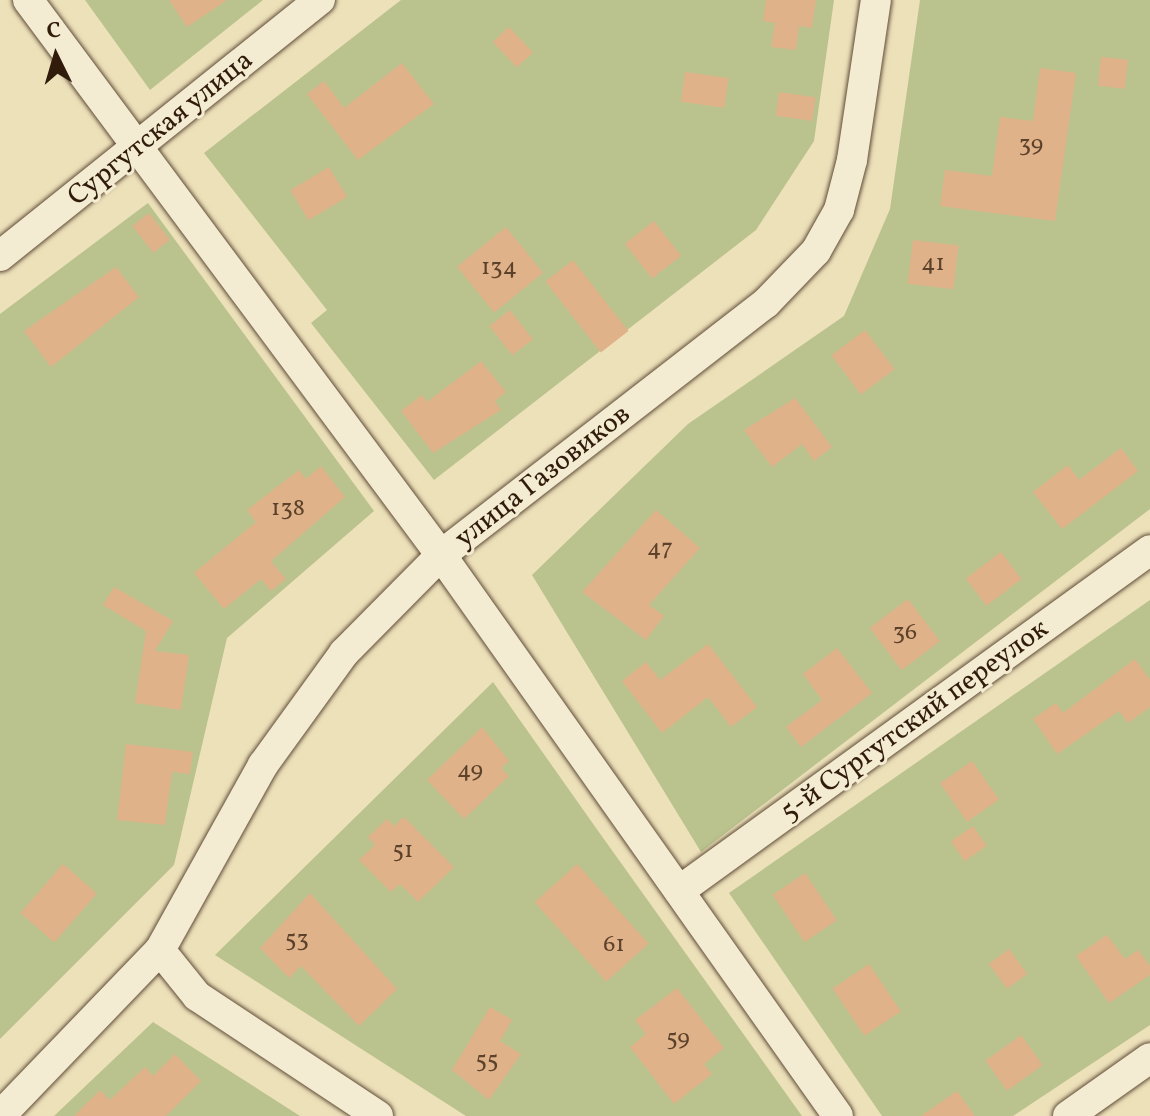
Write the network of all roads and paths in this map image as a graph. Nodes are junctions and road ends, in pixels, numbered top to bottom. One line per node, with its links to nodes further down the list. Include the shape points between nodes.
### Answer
1 (28, 0): 4 (street)
2 (320, 0): 4 (street, Сургутская улица)
3 (876, 0): 7 (street, улица Газовиков, via 852,160 839,210 816,251 766,303)
4 (142, 148): 5 (street, Сургутская улица); 7 (street)
5 (0, 256)
6 (1150, 550): 8 (street, 5-й Сургутский переулок)
7 (441, 555): 8 (street); 9 (street, улица Газовиков, via 344,653 263,765)
8 (679, 891): 13 (street)
9 (160, 950): 11 (street, улица Газовиков); 12 (street, via 197,996)
10 (1150, 1058): 14 (street)
11 (0, 1116)
12 (378, 1116)
13 (838, 1116)
14 (1068, 1116)

